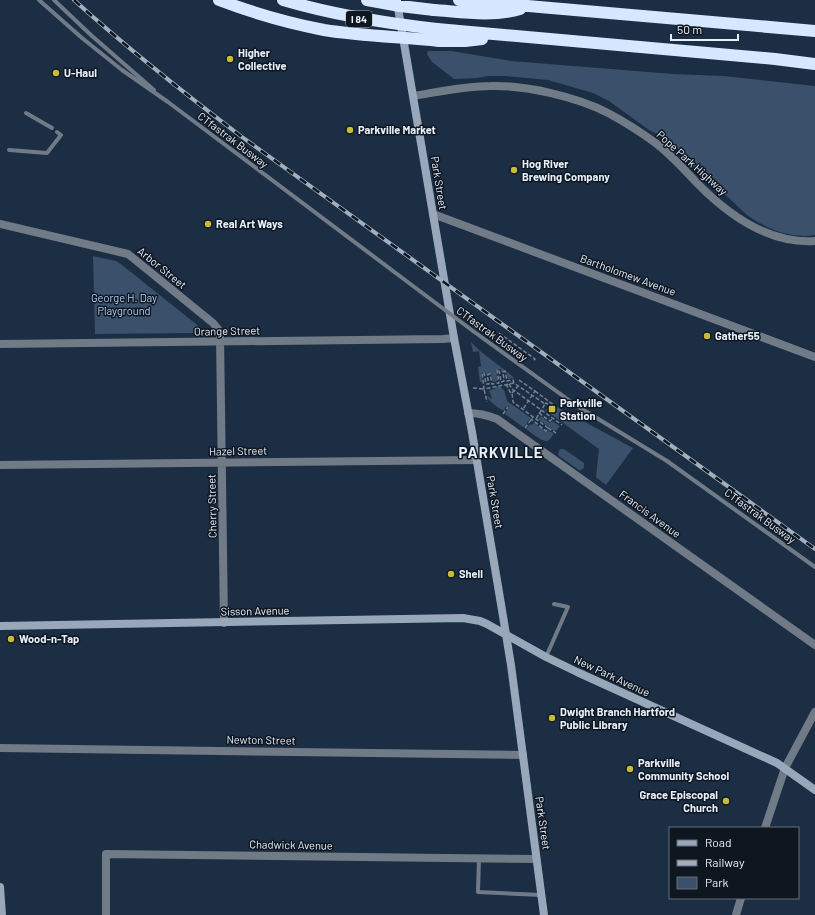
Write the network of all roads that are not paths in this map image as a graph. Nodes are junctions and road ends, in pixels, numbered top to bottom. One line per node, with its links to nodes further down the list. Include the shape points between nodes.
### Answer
1 (39, 0): 13 (lane, CTfastrak Busway, via 100,54)
2 (54, 0): 13 (lane, CTfastrak Busway)
3 (219, 0): 10 (highway, bridge, via 313,28 346,33)
4 (283, 0): 10 (highway, I 84, bridge, via 353,18 395,24)
5 (367, 0): 8 (highway, bridge, via 396,6 492,14)
6 (397, 0): 12 (main road, Park Street)
7 (459, 0): 8 (highway)
8 (528, 6): 9 (highway)
9 (815, 32)
10 (438, 35): 11 (highway, I 84, via 497,35)
11 (815, 64)
12 (413, 96): 18 (main road, Park Street); 20 (street, Pope Park Highway, via 469,88 508,86 582,102 608,113 657,144 715,200 737,217 772,235)
13 (168, 102): 29 (lane, CTfastrak Busway, bridge, via 577,406 667,461)
14 (26, 113): 15 (lane)
15 (52, 128)
16 (57, 132): 17 (lane, via 61,135 47,153)
17 (9, 150)
18 (433, 214): 21 (main road, Park Street); 24 (street, Bartholomew Avenue)
19 (0, 224): 22 (street, Arbor Street, via 128,254 213,323 220,335)
20 (815, 241)
21 (454, 338): 22 (street, Orange Street); 25 (main road, Park Street)
22 (220, 342): 23 (street, Orange Street); 27 (street, Cherry Street)
23 (0, 344)
24 (815, 357)
25 (468, 414): 26 (main road, Park Street); 34 (street, Francis Avenue, via 478,413 497,419)
26 (477, 460): 27 (street, Hazel Street); 33 (main road, Park Street)
27 (222, 463): 28 (street, Hazel Street); 31 (street, Cherry Street)
28 (0, 465)
29 (815, 567)
30 (554, 604): 35 (lane, via 568,607)
31 (224, 622): 32 (main road, Sisson Avenue); 33 (main road, Sisson Avenue, via 463,618 480,621)
32 (0, 626)
33 (506, 634): 35 (main road, New Park Avenue); 38 (main road, Park Street)
34 (815, 646)
35 (546, 657): 39 (main road, New Park Avenue)
36 (815, 712): 39 (street)
37 (0, 748): 38 (street, Newton Street)
38 (523, 755): 43 (main road, Park Street)
39 (785, 768): 40 (main road, New Park Avenue); 41 (street)
40 (815, 790)
41 (765, 827)
42 (479, 858): 43 (street, Chadwick Avenue); 45 (lane, via 478,892); 48 (street, Chadwick Avenue, via 106,854)
43 (536, 859): 45 (main road, Park Street)
44 (0, 887): 47 (main road)
45 (541, 895): 49 (main road, Park Street)
46 (741, 899): 50 (street)
47 (2, 915)
48 (106, 915)
49 (544, 915)
50 (736, 915)

